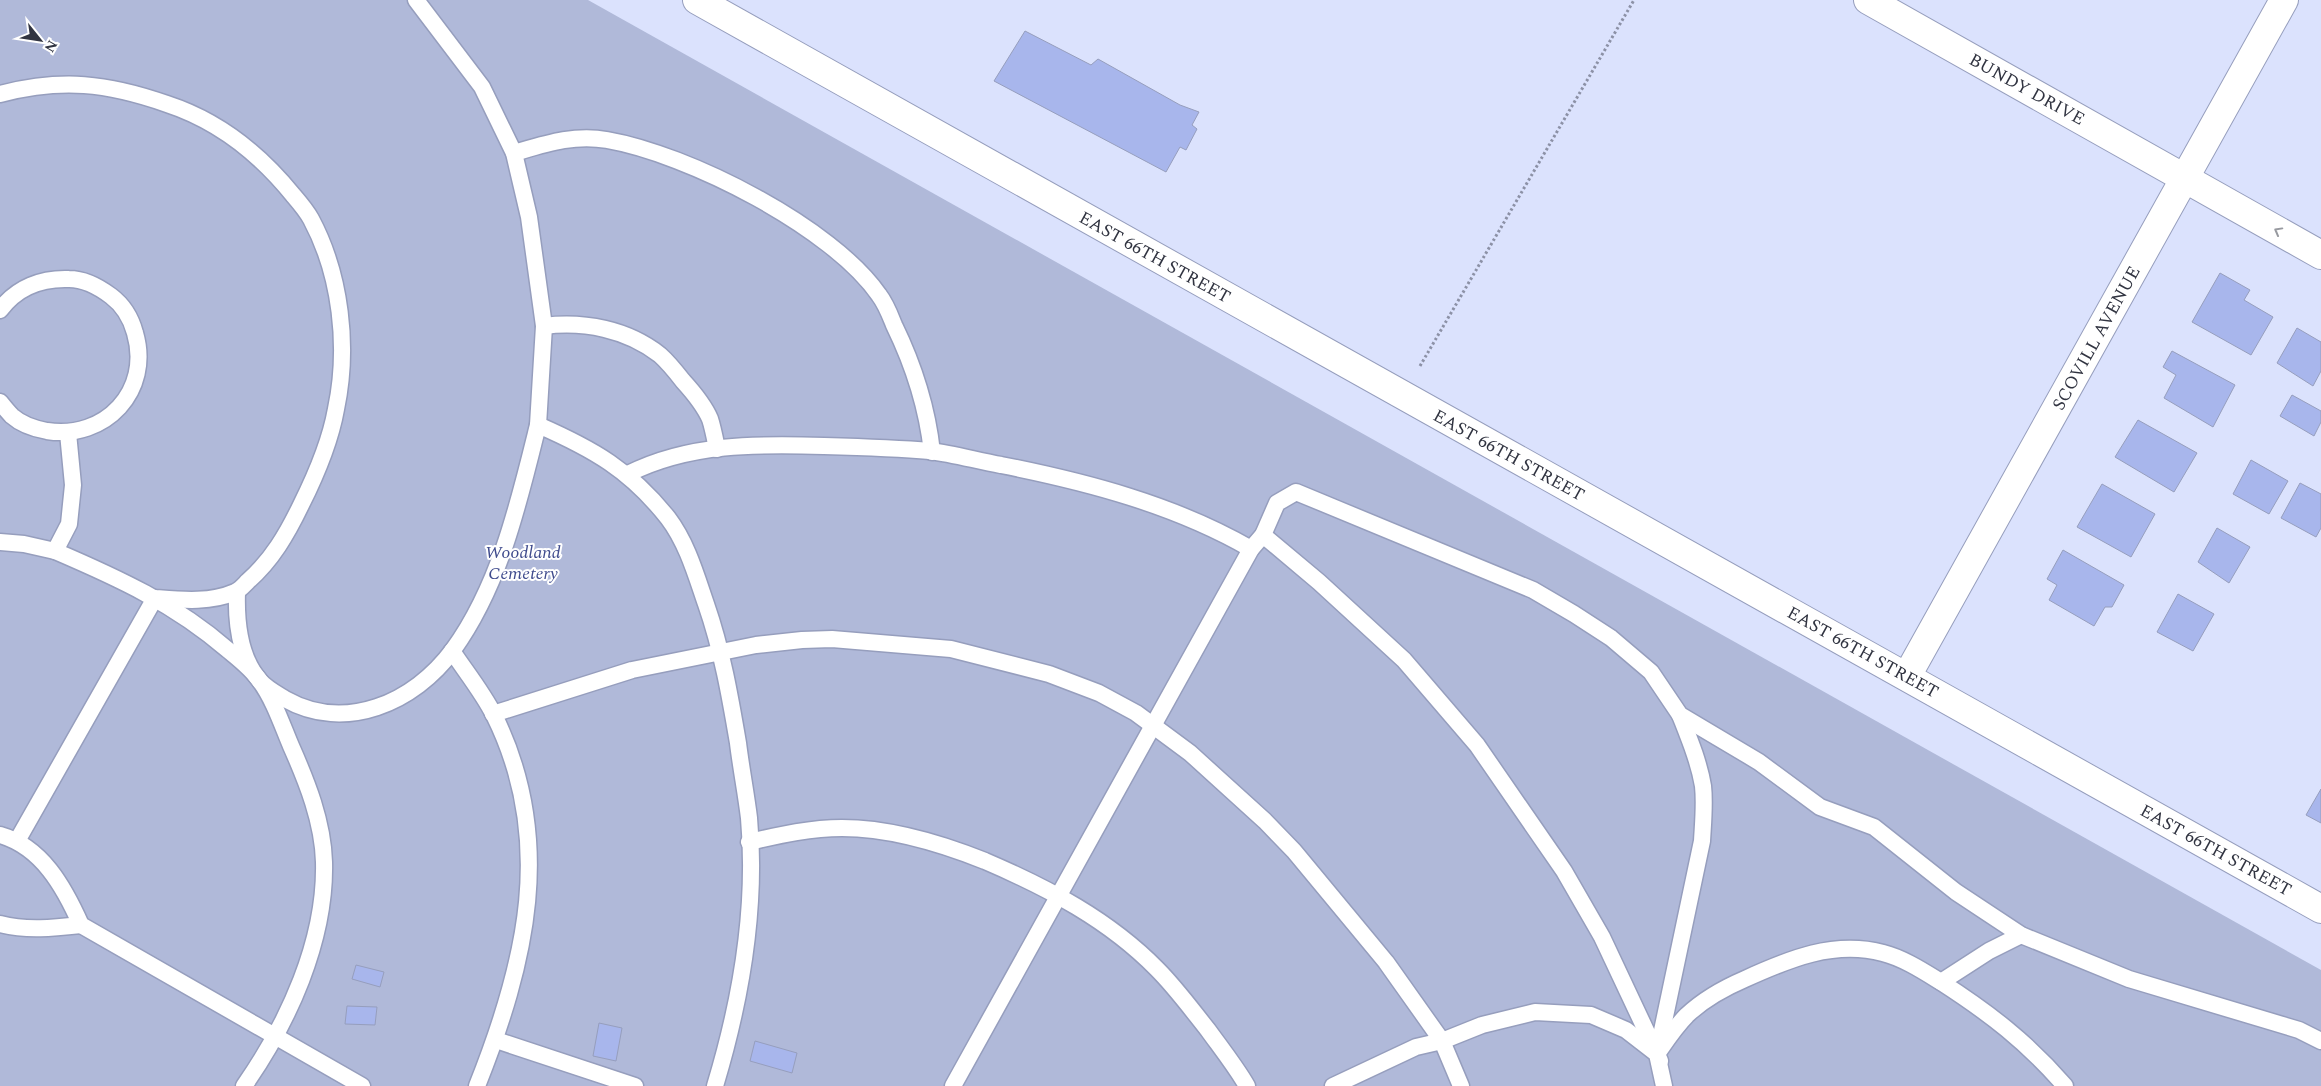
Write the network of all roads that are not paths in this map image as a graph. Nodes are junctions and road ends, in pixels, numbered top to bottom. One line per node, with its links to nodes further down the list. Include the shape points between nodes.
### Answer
1 (416, 0): 6 (lane, via 482,87)
2 (697, 0): 25 (street, EAST 66TH STREET)
3 (1868, 0): 7 (street, BUNDY DRIVE)
4 (2284, 0): 7 (street, SCOVILL AVENUE)
5 (0, 94): 21 (lane, via 24,88 94,85 129,91 207,120 246,146 280,179 310,216 320,237 334,278 340,313 340,379 336,410 314,479 282,543 262,569)
6 (514, 153): 10 (lane, via 530,217); 15 (lane, via 562,139 606,140 650,151 710,175 770,205 813,232 853,263 880,296 911,361 929,425)
7 (2185, 179): 8 (street, BUNDY DRIVE, one-way to 7); 25 (street, SCOVILL AVENUE)
8 (2321, 255)
9 (0, 310): 13 (lane, via 7,300 27,286 51,278 75,279 99,287 119,302 132,323 139,355 138,372 129,395 112,415 89,428)
10 (544, 326): 12 (lane); 14 (lane, via 566,323 589,325 618,333 661,356 695,394 709,418)
11 (0, 402): 13 (lane, via 13,417 37,430)
12 (538, 425): 16 (lane, via 592,451); 23 (lane, via 503,547 471,620)
13 (68, 433): 20 (lane, via 73,485 69,524)
14 (717, 448): 15 (lane, via 785,443); 16 (lane, via 664,459)
15 (932, 452): 19 (lane, via 1046,474 1130,497 1203,525)
16 (628, 474): 24 (lane, via 670,520 691,558)
17 (1263, 535): 19 (lane); 28 (lane, via 1277,503 1296,492 1534,590 1611,638 1651,672); 43 (lane, via 1404,660 1477,745 1564,871 1602,936)
18 (0, 542): 20 (lane)
19 (1251, 549): 29 (lane)
20 (55, 551): 22 (lane)
21 (237, 592): 22 (lane, via 202,599); 26 (lane, via 236,617 240,638)
22 (155, 598): 26 (lane, via 192,620); 31 (lane)
23 (452, 651): 26 (lane, via 400,698 359,712 332,714 302,708); 27 (lane)
24 (722, 654): 27 (lane, via 632,670); 29 (lane, via 756,645 832,639 951,649 1049,674 1099,693); 32 (lane, via 749,819)
25 (1907, 676): 34 (street, EAST 66TH STREET)
26 (260, 681): 39 (lane, via 300,766 312,800 324,862 317,922 309,954 296,994)
27 (493, 714): 40 (lane, via 514,764 530,865 527,917 514,979)
28 (1680, 715): 37 (lane, via 1759,762 1820,807 1874,827 1956,892); 43 (lane, via 1694,752 1704,814 1700,850)
29 (1154, 726): 33 (lane); 41 (lane, via 1190,753 1294,851 1386,962)
30 (0, 835): 31 (lane)
31 (17, 841): 36 (lane, via 42,860 57,879)
32 (749, 842): 33 (lane, via 803,830 844,828 906,835 966,853); 48 (lane, via 747,945 736,1005)
33 (1059, 896): 49 (lane); 50 (lane, via 1116,933 1157,969 1191,1009)
34 (2321, 909)
35 (0, 924): 36 (lane, via 31,928)
36 (81, 924): 39 (lane)
37 (2021, 935): 38 (lane); 42 (lane, via 2129,979 2299,1030)
38 (1940, 982): 43 (lane, via 1884,953 1833,949 1807,954 1763,970 1714,995 1688,1014); 55 (lane, via 2010,1030)
39 (276, 1038): 44 (lane); 45 (lane)
40 (496, 1040): 46 (lane); 47 (lane)
41 (1442, 1041): 43 (lane, via 1482,1025 1535,1012 1591,1015 1626,1030); 51 (lane, via 1416,1047); 52 (lane)
42 (2321, 1041)
43 (1657, 1054): 53 (lane); 54 (lane)
44 (244, 1086)
45 (362, 1086)
46 (477, 1086)
47 (635, 1086)
48 (715, 1086)
49 (953, 1086)
50 (1247, 1086)
51 (1332, 1086)
52 (1461, 1086)
53 (1664, 1086)
54 (1671, 1086)
55 (2065, 1086)

